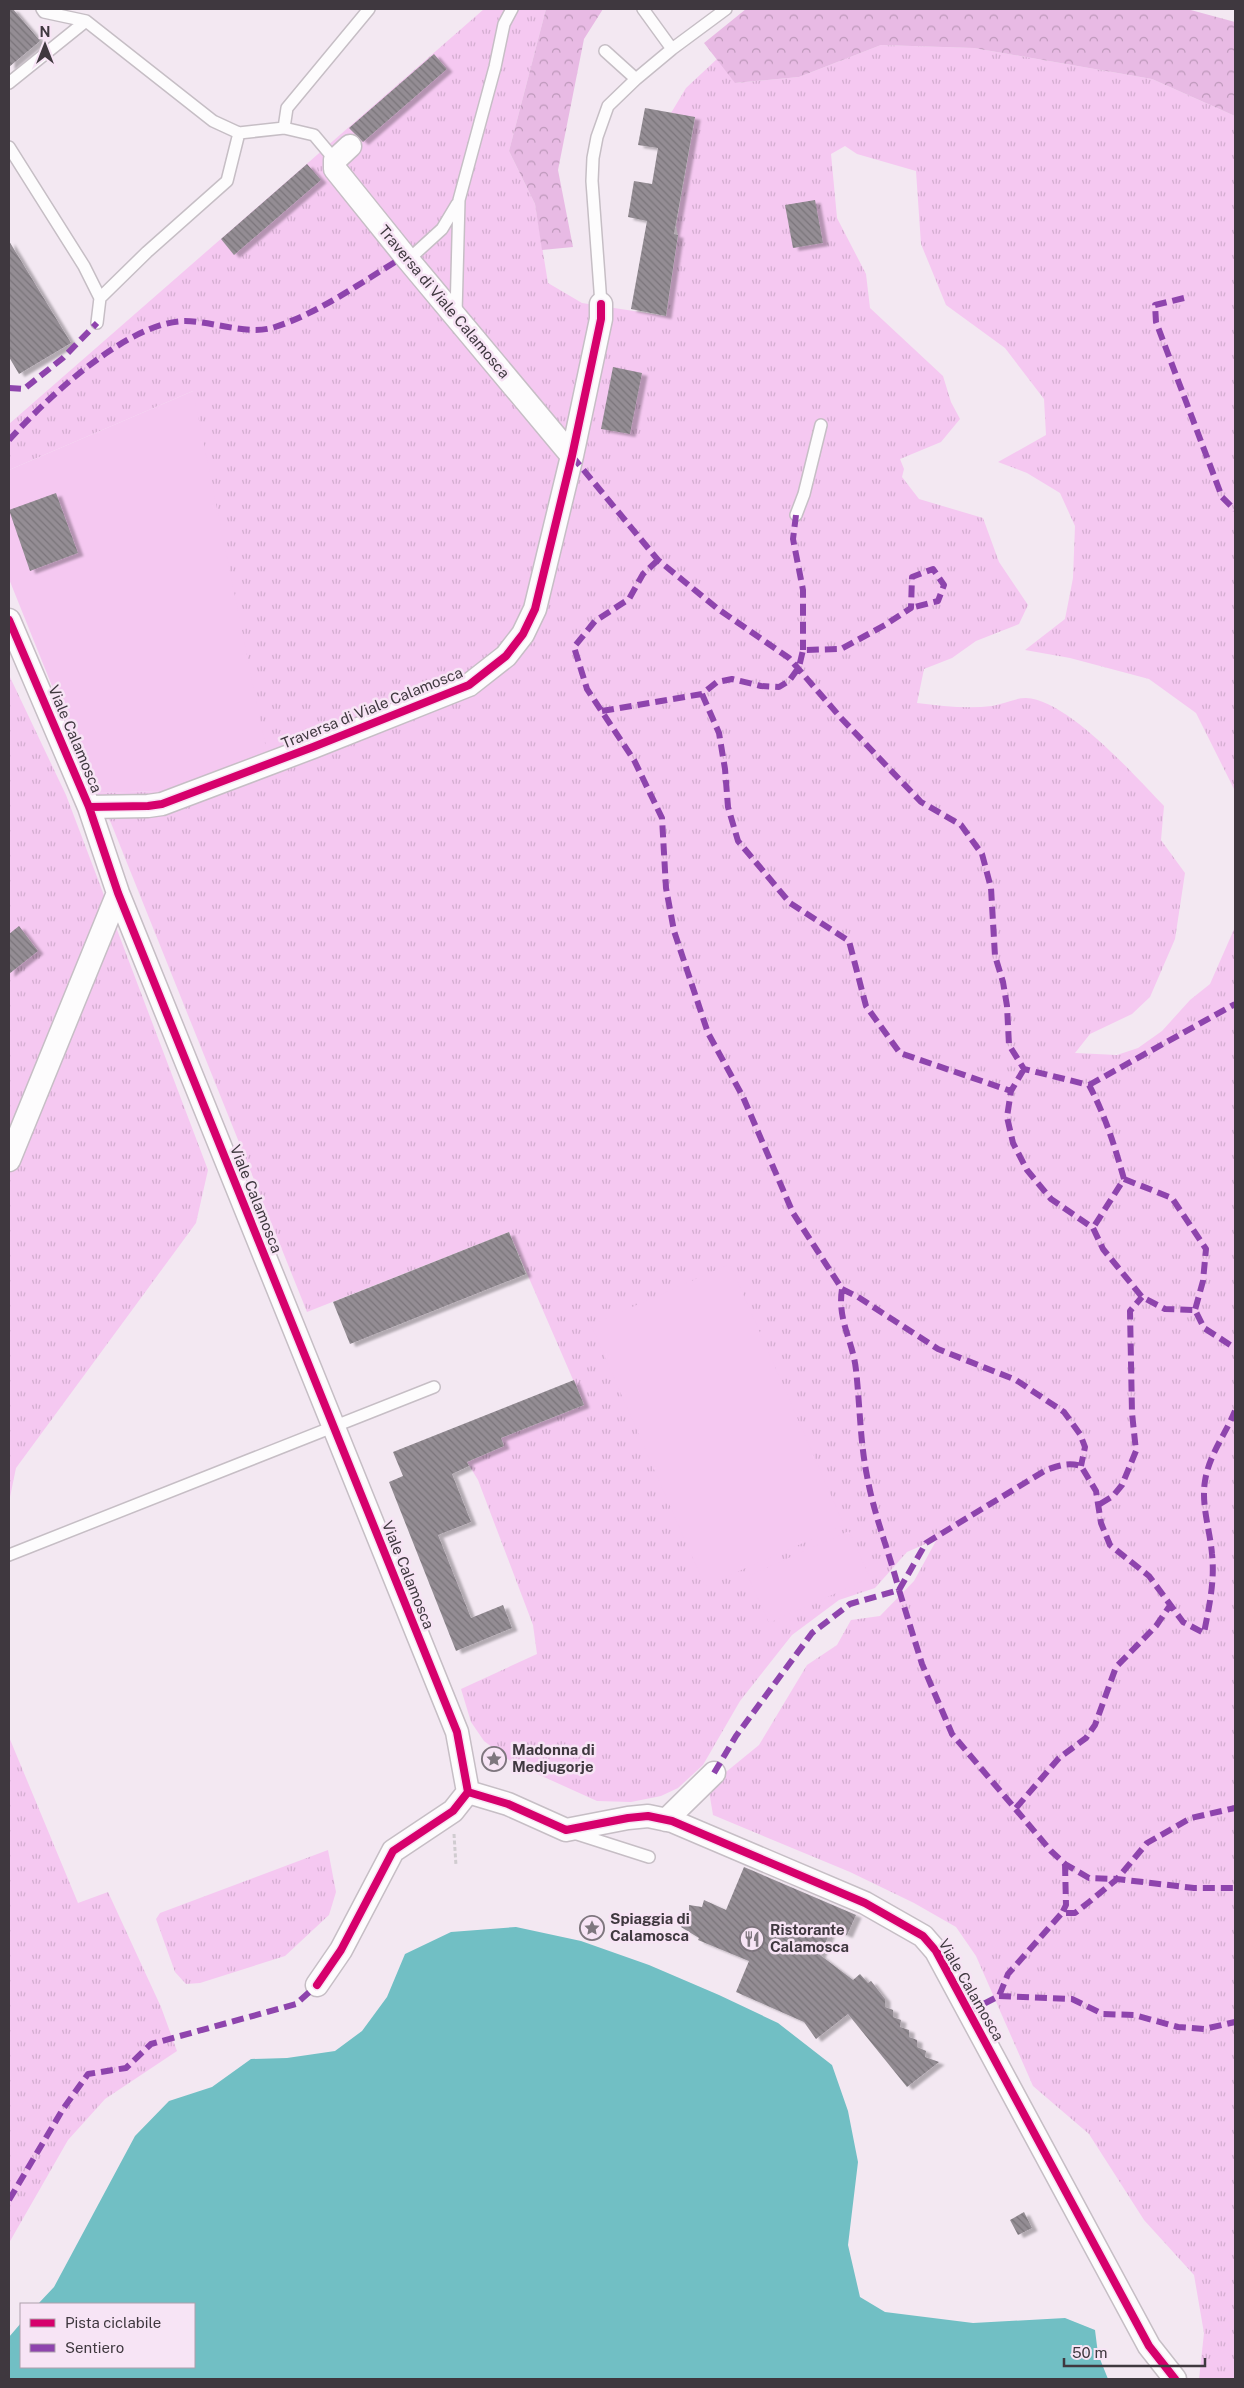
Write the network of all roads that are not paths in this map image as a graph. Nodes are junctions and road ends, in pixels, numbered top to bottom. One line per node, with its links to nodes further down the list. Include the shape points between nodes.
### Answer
1 (42, 9): 6 (lane)
2 (369, 9): 11 (lane, via 287,108)
3 (512, 9): 15 (lane, via 504,24)
4 (643, 9): 7 (lane)
5 (726, 9): 7 (lane)
6 (86, 21): 10 (lane); 12 (lane, via 213,121)
7 (672, 49): 9 (lane)
8 (605, 51): 9 (lane)
9 (636, 79): 18 (lane, via 608,106 593,158)
10 (9, 83)
11 (284, 128): 12 (lane); 14 (lane, via 314,135)
12 (239, 134): 17 (lane, via 227,181)
13 (9, 148): 17 (lane, via 84,266)
14 (342, 153): 16 (street, Traversa di Viale Calamosca, via 335,168)
15 (459, 200): 16 (lane, via 442,229); 19 (lane)
16 (408, 260): 19 (street, Traversa di Viale Calamosca)
17 (100, 298): 20 (lane)
18 (601, 304): 22 (street, Traversa di Viale Calamosca, via 601,319)
19 (456, 318): 22 (street, Traversa di Viale Calamosca)
20 (97, 323)
21 (821, 425): 23 (lane)
22 (572, 456): 25 (street, Traversa di Viale Calamosca, via 535,609 523,634 506,656 470,685 162,804)
23 (796, 515)
24 (9, 620): 25 (street, Viale Calamosca)
25 (89, 807): 26 (street, Viale Calamosca)
26 (118, 894): 27 (street); 29 (street, Viale Calamosca)
27 (9, 1160)
28 (434, 1387): 29 (lane)
29 (334, 1427): 30 (lane); 32 (street, Viale Calamosca, via 457,1732)
30 (9, 1555)
31 (714, 1773): 33 (street)
32 (468, 1792): 34 (street, via 508,1804); 36 (street, via 453,1811 393,1852 341,1950)
33 (666, 1820): 34 (street, Viale Calamosca, via 648,1816); 37 (street, Viale Calamosca, via 864,1903 923,1936 936,1951 1149,2346)
34 (566, 1830): 35 (lane)
35 (649, 1857)
36 (317, 1984)
37 (1175, 2379)

